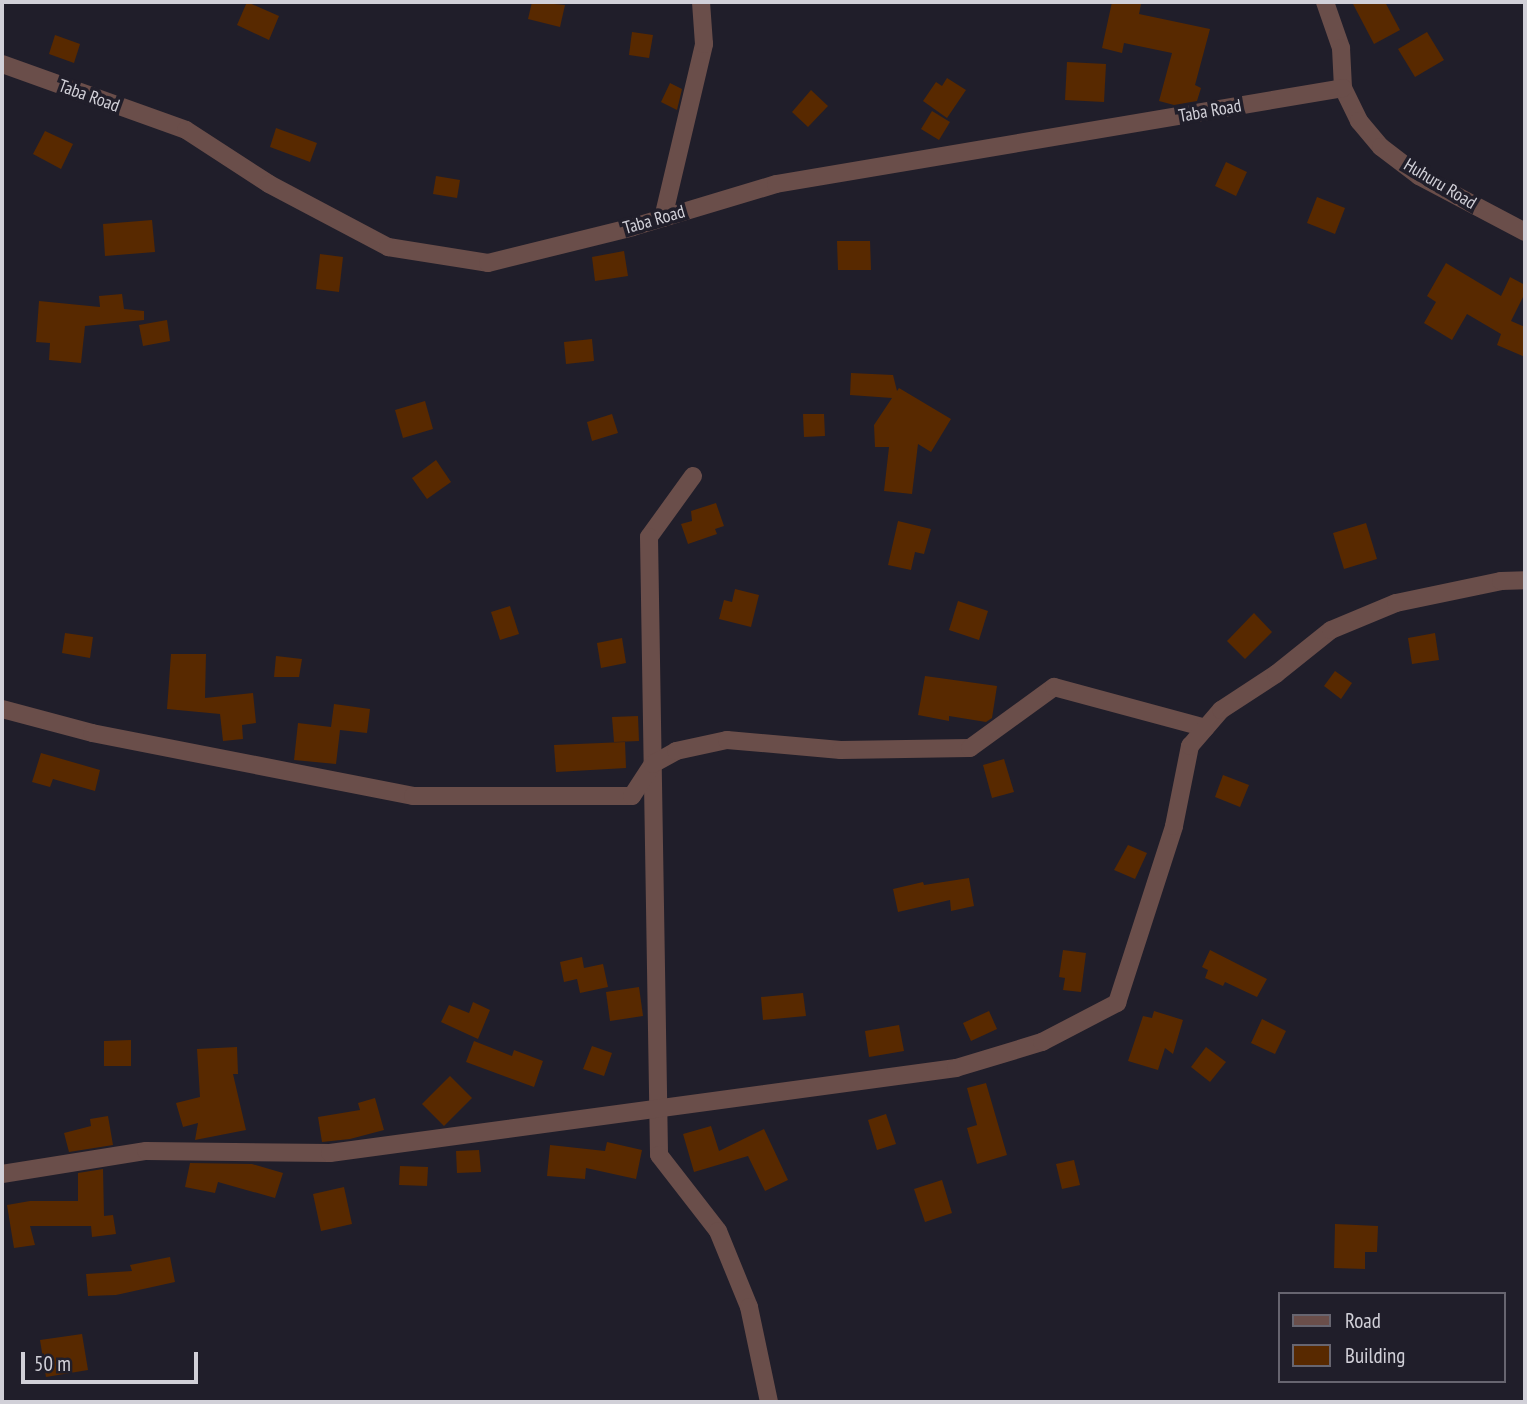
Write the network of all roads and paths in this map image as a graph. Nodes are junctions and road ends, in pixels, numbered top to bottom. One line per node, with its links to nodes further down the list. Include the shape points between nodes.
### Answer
1 (701, 2): 5 (street, via 704,44)
2 (1325, 2): 4 (street, via 1342,48)
3 (2, 64): 5 (street, Taba Road, via 186,130 269,184 388,247 488,263)
4 (1343, 88): 5 (street, Taba Road, via 776,184); 6 (street, Huhuru Road, via 1359,121 1381,146 1419,176)
5 (663, 218)
6 (1525, 232)
7 (693, 476): 11 (street, via 649,537)
8 (1525, 580): 10 (street, via 1396,603 1331,630 1221,710)
9 (2, 709): 11 (street, via 92,733 413,796 632,796)
10 (1206, 727): 11 (street, via 1054,687 970,748 841,750 727,740 676,751); 12 (street, via 1190,746 1174,825 1117,1003 1042,1042 956,1068)
11 (653, 764): 12 (street)
12 (660, 1110): 13 (street, via 330,1153 146,1151); 14 (street, via 659,1155 718,1231 749,1307)
13 (2, 1174)
14 (769, 1402)

